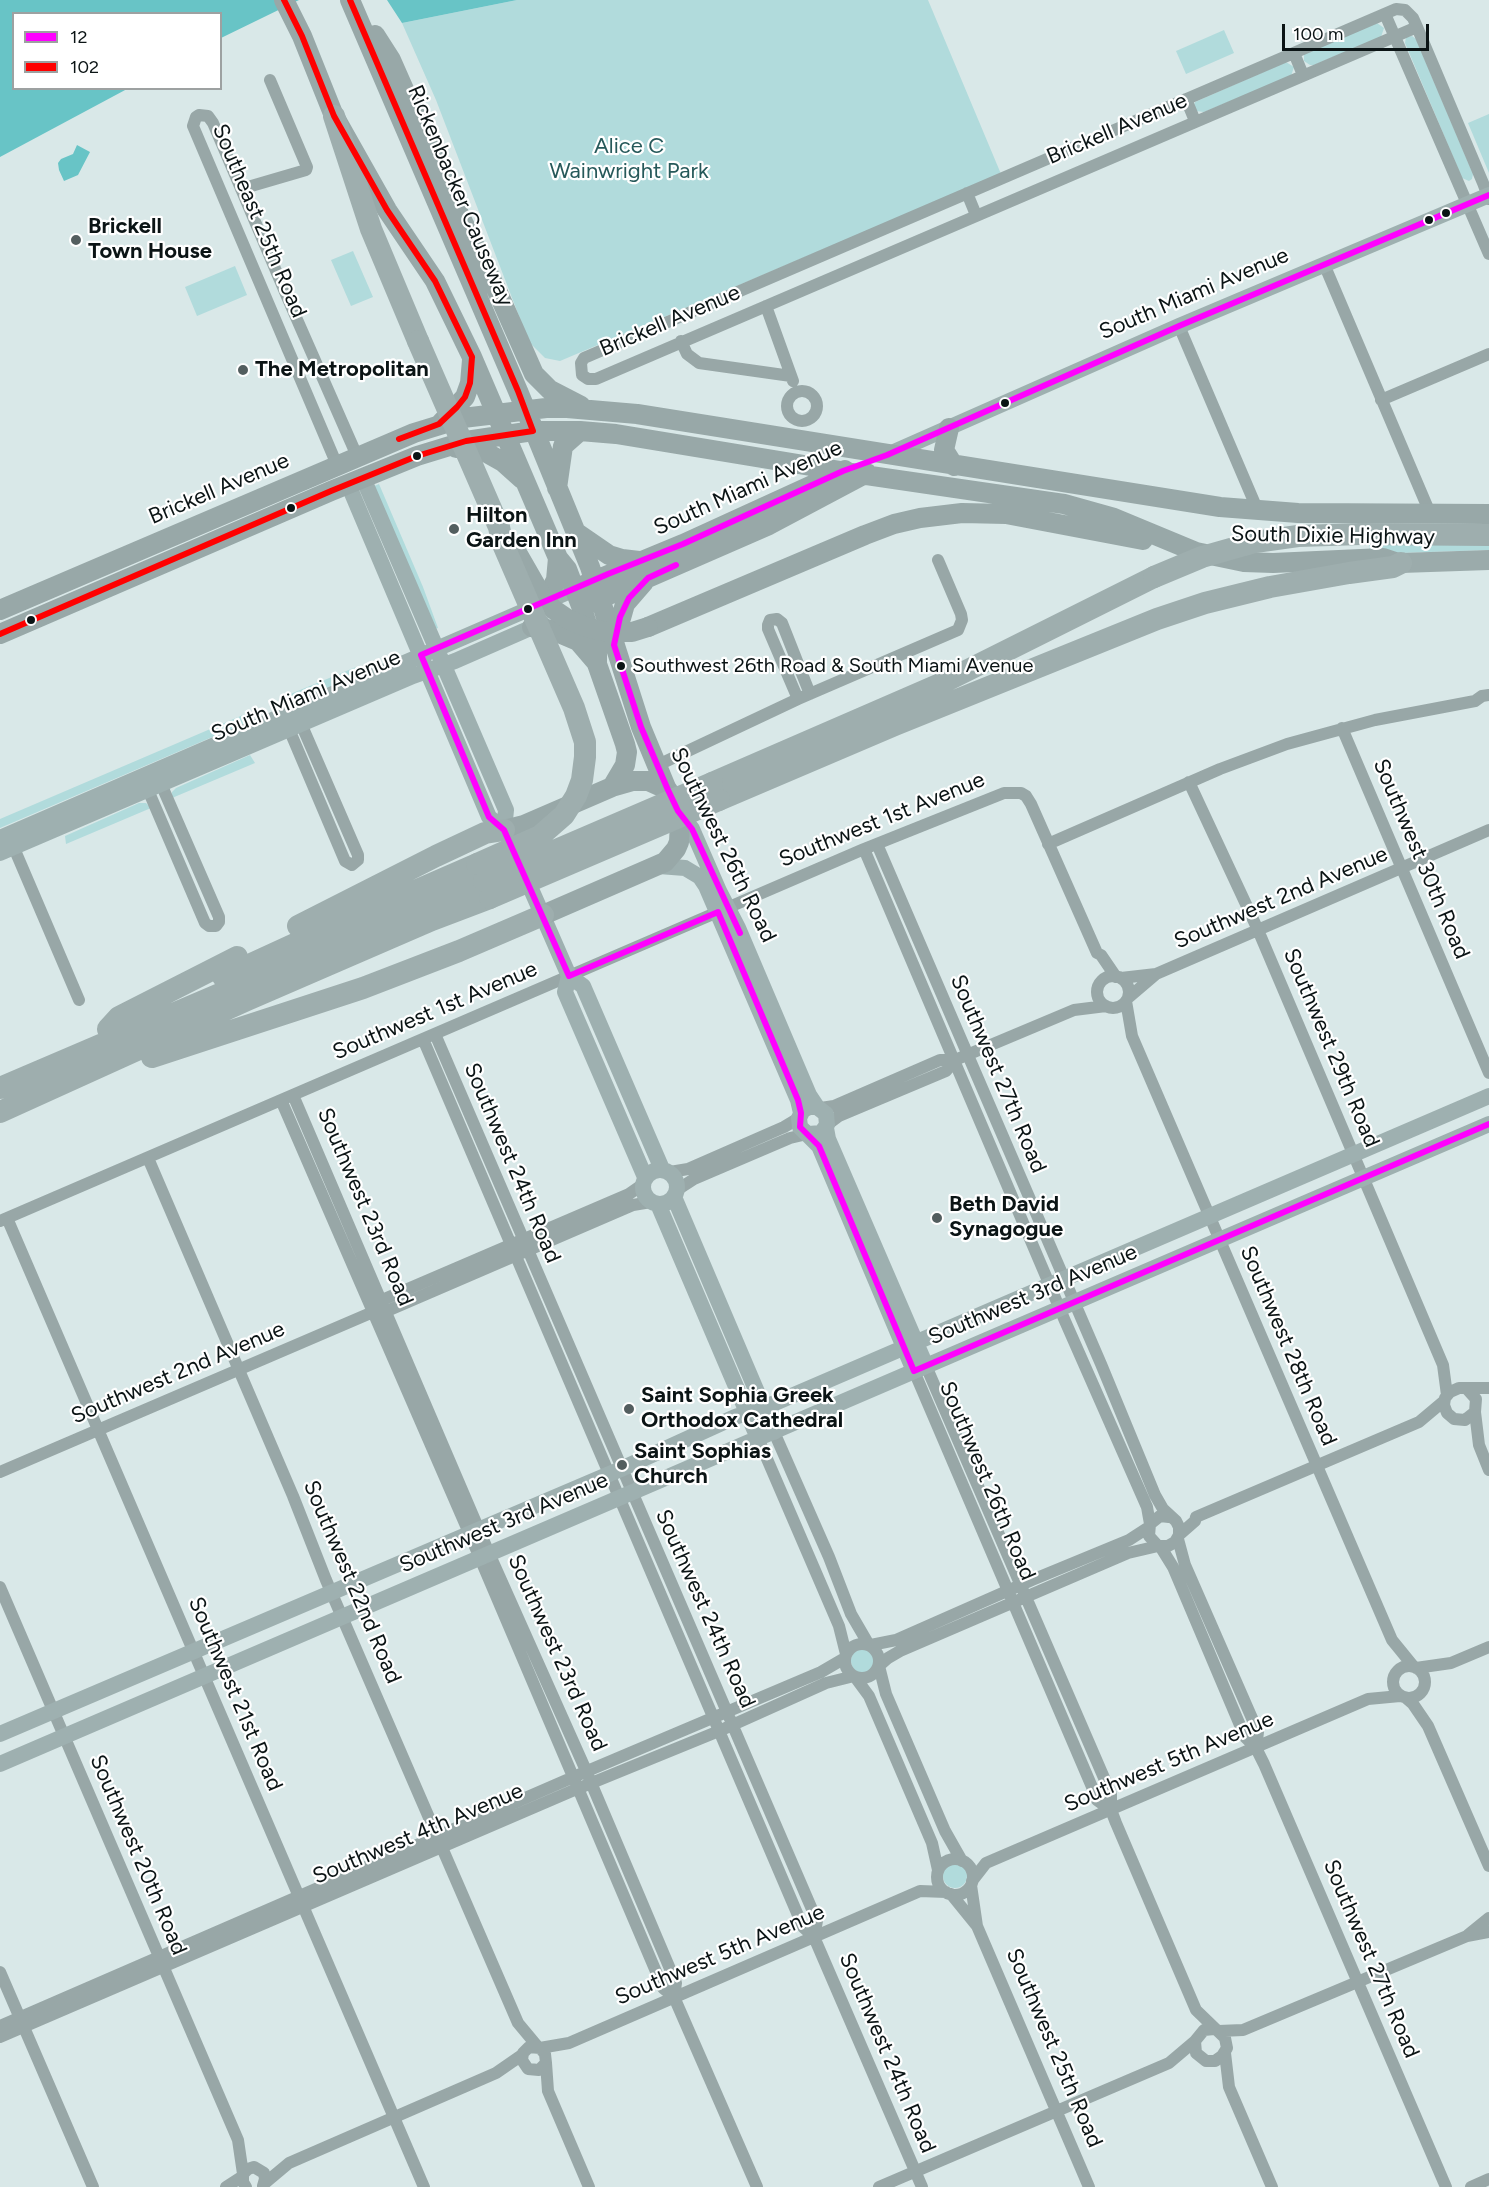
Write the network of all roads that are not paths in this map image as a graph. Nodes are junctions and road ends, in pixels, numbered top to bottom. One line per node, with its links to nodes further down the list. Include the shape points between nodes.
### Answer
1 (352, 0): 35 (main road, via 391,60 534,374 550,390); 36 (main road, Rickenbacker Causeway)
2 (289, 8): 10 (main road)
3 (1385, 14): 4 (street, Brickell Avenue, via 1406,10); 5 (street); 6 (street, Brickell Avenue)
4 (1417, 27): 5 (street, Brickell Avenue); 14 (street)
5 (1396, 36): 7 (street, Brickell Avenue); 16 (street)
6 (1294, 52): 7 (street); 9 (street, Brickell Avenue)
7 (1303, 75): 11 (street, Brickell Avenue)
8 (270, 80): 12 (street, via 307,167)
9 (1186, 99): 11 (street); 13 (street, Brickell Avenue)
10 (334, 116): 29 (main road, via 387,210 435,281); 58 (highway, bridge, via 371,229)
11 (1196, 121): 18 (street, Brickell Avenue)
12 (241, 189): 15 (street, Southeast 25th Road); 17 (street, Southeast 25th Road, via 211,118 196,117 193,126)
13 (967, 193): 18 (street); 19 (street, Brickell Avenue)
14 (1489, 196): 16 (main road, South Miami Avenue)
15 (248, 204): 17 (street); 23 (street, Southeast 25th Road)
16 (1467, 204): 20 (street); 22 (main road, South Miami Avenue)
17 (230, 210): 24 (street, Southeast 25th Road)
18 (976, 215): 21 (street, Brickell Avenue)
19 (870, 235): 21 (street); 27 (street, Brickell Avenue, via 584,358 581,373 596,379)
20 (1489, 254)
21 (880, 256): 25 (street, Brickell Avenue)
22 (1324, 264): 26 (main road, South Miami Avenue); 33 (street)
23 (288, 299): 24 (street); 32 (street, Southeast 25th Road)
24 (271, 306): 34 (street, Southeast 25th Road)
25 (766, 306): 27 (street, Brickell Avenue); 30 (street)
26 (1179, 326): 39 (main road, South Miami Avenue); 55 (street)
27 (681, 341): 30 (street, via 687,354 699,363)
28 (1489, 354): 33 (street)
29 (472, 357): 37 (main road); 38 (main road, via 465,397)
30 (791, 376): 31 (street)
31 (797, 392)
32 (330, 395): 34 (street); 45 (street, Southeast 25th Road)
33 (1381, 400): 56 (street)
34 (312, 403): 47 (street, Southeast 25th Road)
35 (589, 409): 36 (main road, Brickell Avenue); 44 (main road, Brickell Avenue)
36 (526, 410): 37 (main road, Brickell Avenue); 40 (main road, Rickenbacker Causeway)
37 (496, 413): 38 (main road, Brickell Avenue); 42 (main road)
38 (440, 424): 45 (main road, Brickell Avenue)
39 (949, 428): 44 (main road, South Miami Avenue); 48 (main road, via 944,450)
40 (533, 431): 41 (main road, Brickell Avenue); 42 (main road, Brickell Avenue); 53 (main road, Rickenbacker Causeway)
41 (580, 431): 46 (main road, Brickell Avenue); 53 (main road, via 563,446)
42 (505, 433): 43 (main road, Brickell Avenue); 51 (main road)
43 (444, 447): 51 (main road, via 486,453); 52 (main road, Brickell Avenue)
44 (887, 455): 48 (main road, South Dixie Highway); 49 (main road, South Miami Avenue); 50 (main road, South Miami Avenue)
45 (357, 456): 47 (main road, Brickell Avenue); 52 (main road)
46 (801, 464): 49 (main road, Brickell Avenue); 54 (main road, via 806,478)
47 (337, 465): 67 (main road, Brickell Avenue)
48 (954, 465): 55 (main road, South Dixie Highway)
49 (843, 471): 50 (main road, Brickell Avenue); 54 (main road, South Miami Avenue)
50 (865, 475): 61 (main road, South Dixie Highway, via 1073,506 1130,524); 69 (main road, South Miami Avenue, via 768,525)
51 (526, 482): 62 (main road)
52 (347, 484): 65 (main road); 68 (main road); 70 (main road, Brickell Avenue)
53 (557, 488): 59 (main road, Southwest 26th Road)
54 (798, 491): 69 (main road, South Miami Avenue)
55 (1258, 511): 56 (main road, South Dixie Highway)
56 (1430, 513): 57 (main road, South Dixie Highway)
57 (1489, 514)
58 (499, 527): 61 (main road, bridge, via 538,592 558,613 576,624 602,631 632,632 865,535 894,524 940,515 1012,515); 105 (highway, bridge, via 506,552 578,718 585,757 582,780 569,808 552,827 527,843)
59 (575, 531): 69 (main road, via 609,555); 71 (main road, Southwest 26th Road)
60 (1489, 535): 95 (highway, bridge, via 1298,536 1211,554 1154,577)
61 (1188, 549): 66 (main road, South Dixie Highway, via 1259,563 1383,558)
62 (558, 558): 72 (main road); 73 (main road, via 556,580)
63 (938, 560): 83 (street, via 961,614 961,626)
64 (1489, 560): 66 (highway, South Dixie Highway)
65 (399, 561): 68 (main road); 78 (main road)
66 (1401, 563): 95 (highway, via 1270,587 1166,616 895,725)
67 (100, 567): 70 (main road); 74 (main road, Brickell Avenue)
68 (383, 568): 79 (main road)
69 (645, 569): 71 (main road, South Miami Avenue); 77 (main road, via 626,604)
70 (110, 588): 76 (main road, Brickell Avenue)
71 (597, 590): 72 (main road, South Miami Avenue); 77 (main road, Southwest 26th Road)
72 (578, 597): 73 (main road, South Miami Avenue); 75 (main road, South Miami Avenue); 81 (main road)
73 (545, 601): 78 (main road, South Miami Avenue)
74 (0, 609)
75 (532, 627): 80 (main road, South Miami Avenue); 81 (main road, via 574,639)
76 (0, 634)
77 (614, 645): 90 (main road, Southwest 26th Road)
78 (438, 648): 79 (main road, South Miami Avenue); 80 (main road)
79 (421, 655): 82 (main road); 88 (main road, South Miami Avenue)
80 (445, 664): 82 (main road, South Miami Avenue); 97 (main road, via 506,810)
81 (597, 664): 93 (main road, via 627,752 623,770)
82 (428, 671): 88 (main road, South Miami Avenue); 97 (main road, via 489,817)
83 (810, 694): 85 (street); 85 (street, via 782,623 777,618 770,620 768,629)
84 (1489, 695): 86 (street)
85 (798, 699): 90 (street)
86 (1475, 701): 87 (street); 89 (street)
87 (1489, 704)
88 (292, 720): 88 (street, via 345,861 352,865 358,855); 91 (main road, South Miami Avenue)
89 (1342, 728): 92 (street, via 1254,755); 104 (street, Southwest 30th Road)
90 (658, 765): 94 (main road, Southwest 26th Road)
91 (152, 780): 91 (street, via 205,923 208,927 216,926 219,917); 99 (main road, South Miami Avenue)
92 (1189, 782): 101 (street); 108 (street, Southwest 29th Road)
93 (612, 787): 94 (main road, via 643,780); 97 (main road)
94 (668, 790): 96 (main road, Southwest 26th Road)
95 (716, 791): 105 (highway, bridge)
96 (678, 811): 103 (main road, via 679,842); 106 (main road, Southwest 26th Road, via 692,829)
97 (504, 830): 107 (main road); 118 (highway, via 485,833 436,856 119,1017)
98 (1489, 830): 104 (street, Southwest 2nd Avenue)
99 (6, 843): 114 (street)
100 (877, 844): 101 (street, Southwest 1st Avenue, via 1004,793 1026,796); 102 (street, Southwest 1st Avenue); 121 (street, Southwest 27th Road)
101 (1048, 844): 109 (street)
102 (864, 849): 106 (street, Southwest 1st Avenue); 123 (street, Southwest 27th Road)
103 (659, 866): 106 (main road, Southwest 26th Road, via 693,872); 107 (main road)
104 (1401, 869): 108 (street, Southwest 2nd Avenue); 124 (street, Southwest 30th Road)
105 (484, 881): 118 (highway, via 330,927); 122 (highway, via 432,920); 125 (highway)
106 (723, 910): 111 (street, Southwest 1st Avenue); 130 (main road, Southwest 26th Road, via 809,1095); 132 (main road, Southwest 26th Road, via 798,1100)
107 (543, 915): 111 (main road); 122 (highway, via 331,999 142,1061)
108 (1258, 930): 110 (street, Southwest 2nd Avenue); 136 (street, Southwest 29th Road)
109 (1097, 953): 112 (street); 113 (street)
110 (1156, 974): 112 (street, Southwest 2nd Avenue); 115 (street, Southwest 2nd Avenue)
111 (569, 976): 120 (street, Southwest 1st Avenue); 138 (main road, via 583,986); 140 (main road, via 565,992)
112 (1118, 977): 113 (street, via 1106,978); 115 (street, via 1127,985)
113 (1098, 987): 116 (street, via 1100,1001); 117 (street)
114 (79, 1000)
115 (1127, 1000): 116 (street, via 1120,1006); 119 (street, Southwest 28th Road)
116 (1109, 1007): 117 (street); 119 (street, Southwest 28th Road)
117 (1074, 1010): 121 (street)
118 (108, 1029): 125 (highway, via 45,1059)
119 (1132, 1035): 143 (street, Southwest 28th Road)
120 (429, 1036): 127 (street, Southwest 1st Avenue); 146 (street, Southwest 24th Road)
121 (967, 1055): 123 (street); 147 (street, Southwest 27th Road)
122 (115, 1059): 131 (highway)
123 (955, 1060): 130 (street, via 940,1060 834,1106); 134 (street, via 946,1071 838,1116); 147 (street, Southwest 27th Road)
124 (1489, 1073)
125 (34, 1074): 126 (highway)
126 (0, 1088)
127 (294, 1095): 129 (street, Southwest 1st Avenue); 148 (street, Southwest 23rd Road)
128 (1489, 1096): 136 (main road, Southwest 3rd Avenue)
129 (281, 1100): 137 (street, Southwest 1st Avenue); 150 (street, Southwest 23rd Road)
130 (819, 1107): 132 (main road, via 806,1108); 134 (main road, via 827,1117)
131 (0, 1112)
132 (800, 1116): 135 (main road, via 800,1127); 138 (street, via 784,1127 688,1169)
133 (1489, 1124): 139 (main road, Southwest 3rd Avenue)
134 (827, 1126): 135 (main road, via 817,1135); 151 (main road, Southwest 26th Road, via 828,1139)
135 (808, 1134): 141 (street, via 694,1179); 151 (main road, Southwest 26th Road, via 819,1146)
136 (1353, 1154): 139 (street, Southwest 29th Road); 143 (main road, Southwest 3rd Avenue)
137 (148, 1158): 144 (street, Southwest 1st Avenue); 154 (street, Southwest 22nd Road)
138 (666, 1171): 140 (main road, via 655,1170); 141 (main road, via 676,1180)
139 (1363, 1178): 145 (main road, Southwest 3rd Avenue); 152 (street, Southwest 29th Road)
140 (644, 1181): 142 (main road, via 643,1192); 146 (street, Southwest 2nd Avenue, via 629,1194)
141 (675, 1194): 142 (main road, via 667,1203); 159 (main road)
142 (654, 1203): 146 (street, Southwest 2nd Avenue, via 637,1204); 161 (main road)
143 (1210, 1216): 145 (street, Southwest 28th Road); 147 (main road, Southwest 3rd Avenue)
144 (4, 1220): 164 (street, Southwest 21st Road)
145 (1220, 1240): 149 (main road, Southwest 3rd Avenue); 168 (street, Southwest 28th Road)
146 (519, 1248): 148 (street, Southwest 2nd Avenue); 171 (street, Southwest 24th Road)
147 (1057, 1281): 149 (street, Southwest 27th Road); 151 (main road, Southwest 3rd Avenue)
148 (385, 1305): 150 (street, Southwest 2nd Avenue); 176 (street, Southwest 23rd Road)
149 (1067, 1305): 153 (main road, Southwest 3rd Avenue); 173 (street, Southwest 27th Road, via 1155,1495); 175 (street, Southwest 27th Road, via 1147,1507)
150 (373, 1312): 154 (street, Southwest 2nd Avenue); 176 (street, Southwest 23rd Road)
151 (910, 1344): 153 (main road, Southwest 26th Road); 159 (main road, Southwest 3rd Avenue)
152 (1443, 1365): 156 (street, Southwest 29th Road); 158 (street, Southwest 29th Road)
153 (920, 1368): 165 (main road, Southwest 3rd Avenue); 180 (street, Southwest 26th Road); 182 (street, Southwest 26th Road)
154 (237, 1370): 164 (street, Southwest 2nd Avenue); 183 (street, Southwest 22nd Road)
155 (1489, 1388): 156 (street)
156 (1465, 1389): 158 (street, via 1454,1389); 160 (street, via 1474,1395)
157 (1489, 1396): 160 (street)
158 (1445, 1398): 162 (street, via 1447,1413); 163 (street)
159 (763, 1408): 161 (main road, Southwest 3rd Avenue); 165 (main road)
160 (1475, 1410): 162 (street, via 1469,1418); 167 (street)
161 (747, 1413): 166 (main road); 171 (main road, Southwest 3rd Avenue)
162 (1455, 1419): 163 (street); 167 (street)
163 (1419, 1422): 168 (street)
164 (98, 1429): 170 (street, Southwest 2nd Avenue); 190 (street, Southwest 21st Road)
165 (774, 1431): 166 (main road, Southwest 3rd Avenue); 188 (street, via 855,1623)
166 (758, 1438): 172 (main road, Southwest 3rd Avenue); 191 (street, via 842,1634)
167 (1479, 1445): 169 (street)
168 (1317, 1467): 174 (street); 187 (street, Southwest 28th Road)
169 (1489, 1470)
170 (0, 1472)
171 (615, 1472): 172 (street, Southwest 24th Road); 176 (main road, Southwest 3rd Avenue)
172 (626, 1496): 179 (main road, Southwest 3rd Avenue); 201 (street, Southwest 24th Road); 203 (street, Southwest 24th Road)
173 (1171, 1517): 174 (street); 175 (street, via 1160,1516); 177 (street, via 1179,1527)
174 (1196, 1517): 177 (street)
175 (1149, 1526): 178 (street, via 1151,1540); 180 (street, via 1130,1540)
176 (474, 1532): 179 (street, Southwest 23rd Road); 183 (main road, Southwest 3rd Avenue)
177 (1179, 1537): 178 (street, via 1172,1545); 209 (street, Southwest 27th Road, via 1183,1560 1258,1732)
178 (1159, 1546): 184 (street, via 1133,1551); 209 (street, Southwest 27th Road, via 1173,1567 1245,1737)
179 (484, 1555): 186 (main road, Southwest 3rd Avenue); 211 (street, Southwest 23rd Road); 212 (street, Southwest 23rd Road)
180 (1021, 1585): 182 (street); 184 (street, Southwest 26th Road)
181 (0, 1587): 202 (street, Southwest 20th Road)
182 (1008, 1590): 185 (street, Southwest 26th Road); 188 (street, via 892,1641)
183 (332, 1593): 186 (street, Southwest 22nd Road); 190 (main road, Southwest 3rd Avenue)
184 (1027, 1598): 185 (street); 213 (street, Southwest 26th Road, via 1111,1794)
185 (1014, 1604): 193 (street, via 900,1651); 213 (street, Southwest 26th Road, via 1097,1800)
186 (343, 1616): 195 (main road, Southwest 3rd Avenue); 214 (street, Southwest 22nd Road)
187 (1392, 1640): 194 (street, Southwest 28th Road); 197 (street, Southwest 28th Road)
188 (870, 1645): 191 (street, via 855,1645); 193 (street, via 879,1654)
189 (1489, 1647): 192 (street)
190 (194, 1652): 195 (street, Southwest 21st Road); 202 (main road, Southwest 3rd Avenue)
191 (846, 1656): 196 (street, via 846,1668); 201 (street, Southwest 4th Avenue, via 821,1672)
192 (1451, 1663): 194 (street); 198 (street)
193 (879, 1666): 196 (street, via 868,1677); 215 (street, via 888,1698 945,1831)
194 (1415, 1667): 197 (street, via 1403,1667); 198 (street, via 1422,1674)
195 (204, 1676): 208 (main road, Southwest 3rd Avenue); 222 (street, Southwest 21st Road)
196 (854, 1676): 204 (street, Southwest 4th Avenue, via 826,1683); 218 (street, via 869,1696 932,1843)
197 (1394, 1676): 199 (street, via 1394,1688); 200 (street, Southwest 5th Avenue)
198 (1424, 1688): 199 (street, via 1418,1695); 205 (street)
199 (1403, 1697): 200 (street, Southwest 5th Avenue); 205 (street, via 1413,1704)
200 (1368, 1699): 209 (street, Southwest 5th Avenue)
201 (726, 1711): 203 (street, Southwest 4th Avenue); 204 (street, Southwest 24th Road)
202 (53, 1712): 207 (main road, Southwest 3rd Avenue); 208 (street, Southwest 20th Road)
203 (713, 1717): 206 (street, Southwest 24th Road); 211 (street, Southwest 4th Avenue)
204 (732, 1725): 206 (street, Southwest 4th Avenue); 227 (street, Southwest 24th Road, via 817,1921)
205 (1428, 1726): 217 (street)
206 (719, 1731): 211 (street, Southwest 4th Avenue); 227 (street, Southwest 24th Road, via 803,1927)
207 (0, 1734)
208 (64, 1736): 210 (main road, Southwest 3rd Avenue); 228 (street, Southwest 20th Road)
209 (1256, 1748): 213 (street, Southwest 5th Avenue); 230 (street, Southwest 27th Road)
210 (0, 1764)
211 (589, 1778): 212 (street, Southwest 4th Avenue); 231 (street, Southwest 23rd Road, via 676,1983)
212 (576, 1783): 214 (street, Southwest 4th Avenue); 231 (street, Southwest 23rd Road, via 661,1984)
213 (1111, 1809): 216 (street, Southwest 5th Avenue); 232 (street, Southwest 26th Road)
214 (441, 1842): 222 (street, Southwest 4th Avenue); 234 (street, Southwest 22nd Road)
215 (964, 1861): 216 (street, Southwest 5th Avenue); 218 (street, via 948,1860); 219 (street, via 971,1868)
216 (986, 1863): 219 (street, Southwest 5th Avenue)
217 (1489, 1866)
218 (938, 1871): 220 (street, Southwest 5th Avenue); 221 (street, via 938,1884)
219 (971, 1883): 221 (street, via 962,1893); 224 (street, Southwest 25th Road)
220 (920, 1891): 221 (street, Southwest 5th Avenue); 227 (street, Southwest 5th Avenue)
221 (948, 1893): 224 (street, Southwest 25th Road)
222 (301, 1902): 228 (street, Southwest 4th Avenue); 252 (street, Southwest 21st Road)
223 (1489, 1918): 226 (street)
224 (977, 1926): 251 (street, Southwest 25th Road)
225 (1489, 1932): 226 (street)
226 (1467, 1936): 230 (street)
227 (814, 1937): 231 (street, Southwest 5th Avenue); 256 (street, Southwest 24th Road)
228 (161, 1962): 233 (street, Southwest 4th Avenue); 253 (street, Southwest 20th Road)
229 (0, 1972): 233 (street)
230 (1358, 1982): 237 (street); 269 (street, Southwest 27th Road)
231 (674, 1997): 240 (street, Southwest 5th Avenue); 264 (street, Southwest 23rd Road)
232 (1196, 2010): 236 (street, Southwest 26th Road); 239 (street, Southwest 26th Road)
233 (22, 2022): 235 (street, Southwest 4th Avenue); 238 (street, Southwest 4th Avenue); 260 (street)
234 (518, 2023): 241 (street, Southwest 22nd Road); 243 (street, Southwest 22nd Road)
235 (0, 2026)
236 (1216, 2030): 237 (street); 239 (street, via 1204,2030); 242 (street, via 1225,2038)
237 (1243, 2030): 242 (street)
238 (0, 2037)
239 (1196, 2039): 244 (street, via 1195,2050); 246 (street)
240 (569, 2043): 241 (street, Southwest 5th Avenue); 245 (street, Southwest 5th Avenue)
241 (539, 2047): 243 (street, via 529,2047); 245 (street)
242 (1226, 2051): 244 (street, via 1219,2059); 249 (street)
243 (522, 2054): 247 (street, via 523,2064); 248 (street)
244 (1205, 2060): 246 (street); 249 (street)
245 (546, 2062): 247 (street, via 539,2070); 250 (street)
246 (1169, 2063): 251 (street)
247 (529, 2070): 248 (street); 250 (street)
248 (496, 2073): 252 (street)
249 (1229, 2086): 268 (street)
250 (548, 2091): 263 (street)
251 (1057, 2111): 256 (street); 267 (street, Southwest 25th Road)
252 (394, 2118): 254 (street); 262 (street, Southwest 21st Road)
253 (238, 2140): 255 (street, Southwest 20th Road); 257 (street, Southwest 20th Road)
254 (289, 2163): 255 (street); 259 (street)
255 (258, 2168): 257 (street, via 251,2168); 259 (street, Southwest 20th Road, via 265,2176)
256 (915, 2171): 265 (street); 266 (street, Southwest 24th Road)
257 (244, 2179): 261 (street)
258 (1489, 2180): 270 (street)
259 (264, 2185)
260 (93, 2187)
261 (226, 2187)
262 (424, 2187)
263 (589, 2187)
264 (757, 2187)
265 (879, 2187)
266 (922, 2187)
267 (1089, 2187)
268 (1272, 2187)
269 (1446, 2187)
270 (1471, 2187)

